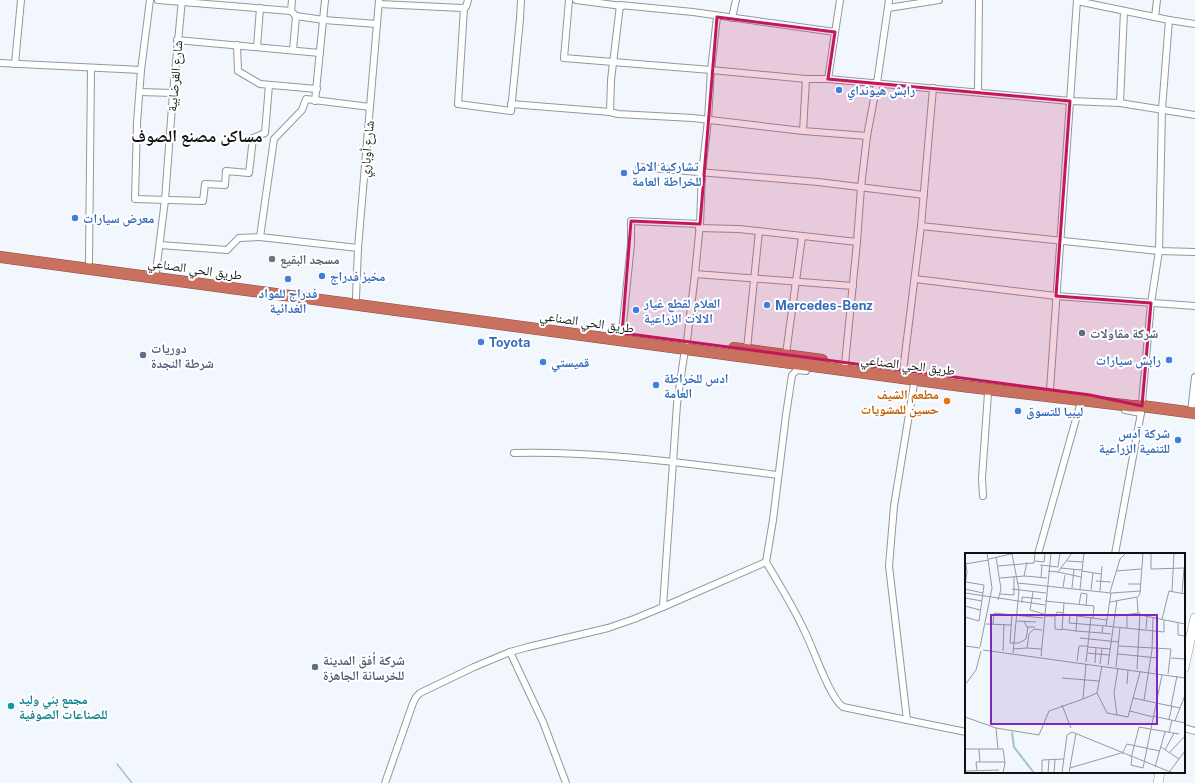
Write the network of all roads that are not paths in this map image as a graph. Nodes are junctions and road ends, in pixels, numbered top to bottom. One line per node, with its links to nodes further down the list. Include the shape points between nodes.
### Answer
1 (21, 0): 42 (street)
2 (150, 0): 44 (street)
3 (158, 0): 18 (street)
4 (292, 0): 26 (street)
5 (325, 0): 30 (street)
6 (468, 0): 22 (street)
7 (520, 0): 58 (street)
8 (569, 0): 40 (street, via 564,58)
9 (576, 0): 20 (street)
10 (644, 0): 23 (street)
11 (736, 0): 29 (street)
12 (840, 0): 34 (street)
13 (889, 0): 24 (street)
14 (939, 0): 24 (street)
15 (979, 0): 53 (street)
16 (1077, 0): 25 (street); 56 (street)
17 (1157, 0): 28 (street)
18 (182, 1): 21 (street); 35 (street, شارع القرضابية)
19 (379, 2): 22 (street); 32 (street, شارع أوباري)
20 (623, 6): 23 (street); 40 (street, via 620,5)
21 (260, 8): 26 (street); 37 (street)
22 (464, 8): 58 (street, via 458,104 511,111)
23 (643, 8): 27 (street, via 693,12)
24 (888, 8): 48 (street)
25 (1124, 11): 28 (street); 57 (street)
26 (294, 14): 30 (street); 38 (street)
27 (717, 17): 29 (street); 45 (street)
28 (1155, 17): 31 (street)
29 (732, 18): 34 (street)
30 (324, 20): 32 (street); 39 (street)
31 (1169, 20): 33 (street); 60 (street)
32 (377, 24): 59 (street, شارع أوباري)
33 (1195, 24)
34 (835, 32): 47 (street)
35 (178, 40): 36 (street); 54 (street, شارع القرضابية)
36 (237, 45): 37 (street); 49 (street, via 238,71 260,84)
37 (257, 47): 38 (street)
38 (293, 50): 39 (street)
39 (320, 53): 51 (street)
40 (613, 62): 45 (street); 61 (street)
41 (0, 63): 42 (street)
42 (16, 64): 43 (street)
43 (91, 68): 44 (street); 86 (street)
44 (142, 70): 52 (street)
45 (711, 70): 46 (street); 63 (street)
46 (806, 79): 47 (street); 64 (street)
47 (828, 79): 48 (street)
48 (877, 83): 50 (street); 66 (street)
49 (269, 84): 51 (street); 65 (street)
50 (933, 88): 53 (street); 71 (street)
51 (316, 89): 55 (street)
52 (140, 92): 54 (street); 72 (street, via 135,199)
53 (978, 92): 56 (street)
54 (173, 93): 72 (street, شارع القرضابية)
55 (315, 100): 59 (street); 67 (street, via 306,100 302,110)
56 (1070, 101): 57 (street); 78 (street)
57 (1120, 103): 60 (street)
58 (511, 104): 61 (street)
59 (370, 107): 81 (street, شارع أوباري)
60 (1162, 109): 62 (street); 83 (street)
61 (610, 112): 63 (street)
62 (1195, 115)
63 (708, 120): 64 (street); 69 (street)
64 (803, 131): 66 (street)
65 (265, 133): 67 (street); 72 (street, via 253,138 249,173 226,171 225,185 205,184 203,201)
66 (867, 136): 70 (street)
67 (274, 140): 77 (street)
68 (639, 167): 69 (street)
69 (702, 173): 70 (street); 73 (street)
70 (861, 187): 71 (street); 79 (street)
71 (924, 195): 74 (street)
72 (165, 200): 80 (street, شارع القرضابية)
73 (700, 226): 75 (street); 88 (street); 97 (street, via 631,221)
74 (921, 226): 78 (street); 90 (street)
75 (758, 231): 76 (street); 89 (street)
76 (802, 236): 79 (street); 91 (street)
77 (260, 237): 80 (street, via 239,238 227,250); 81 (street)
78 (1060, 241): 83 (street); 93 (street)
79 (857, 242): 92 (street)
80 (160, 245): 87 (street, شارع القرضابية)
81 (358, 248): 94 (street, شارع أوباري)
82 (0, 250): 86 (highway)
83 (1159, 251): 84 (street); 95 (street)
84 (1195, 252)
85 (0, 257): 98 (highway, طريق الحي الصناعي)
86 (89, 262): 87 (highway)
87 (156, 272): 94 (highway)
88 (695, 274): 89 (street); 98 (street)
89 (754, 278): 91 (street); 99 (street)
90 (915, 279): 93 (street); 103 (street)
91 (796, 281): 92 (street); 100 (street)
92 (853, 286): 102 (street)
93 (1056, 296): 95 (street); 107 (street)
94 (356, 298): 97 (highway)
95 (1151, 303): 96 (street); 110 (street)
96 (1195, 306)
97 (622, 333): 98 (highway)
98 (686, 345): 99 (highway); 101 (highway, طريق الحي الصناعي); 113 (street, via 677,404)
99 (747, 349): 100 (highway)
100 (786, 354): 102 (highway)
101 (794, 364): 104 (street); 110 (highway, طريق الحي الصناعي)
102 (845, 364): 103 (highway)
103 (903, 371): 107 (highway)
104 (792, 375): 106 (street, via 799,370); 114 (street)
105 (1195, 377): 111 (street)
106 (914, 384): 108 (street); 124 (street, via 894,506 889,566)
107 (1050, 390): 110 (highway, via 1132,402)
108 (988, 393): 109 (street); 115 (street)
109 (1080, 405): 110 (street); 116 (street)
110 (1141, 409): 111 (highway, طريق الحي الصناعي); 117 (street)
111 (1193, 413)
112 (514, 453): 113 (street, via 549,452)
113 (674, 462): 114 (street); 119 (street)
114 (778, 475): 118 (street)
115 (983, 496)
116 (1038, 553)
117 (1115, 553)
118 (766, 562): 119 (street); 124 (street, via 801,624 839,704 843,707)
119 (663, 607): 122 (street, via 608,628)
120 (1195, 618): 121 (street)
121 (1190, 634): 123 (street)
122 (510, 652): 129 (street, via 474,667 416,697); 130 (street, via 543,722)
123 (1185, 662)
124 (907, 720): 127 (street)
125 (1185, 728): 126 (street)
126 (1195, 731)
127 (965, 732)
128 (1160, 773): 131 (street)
129 (384, 783)
130 (566, 783)
131 (1158, 783)

